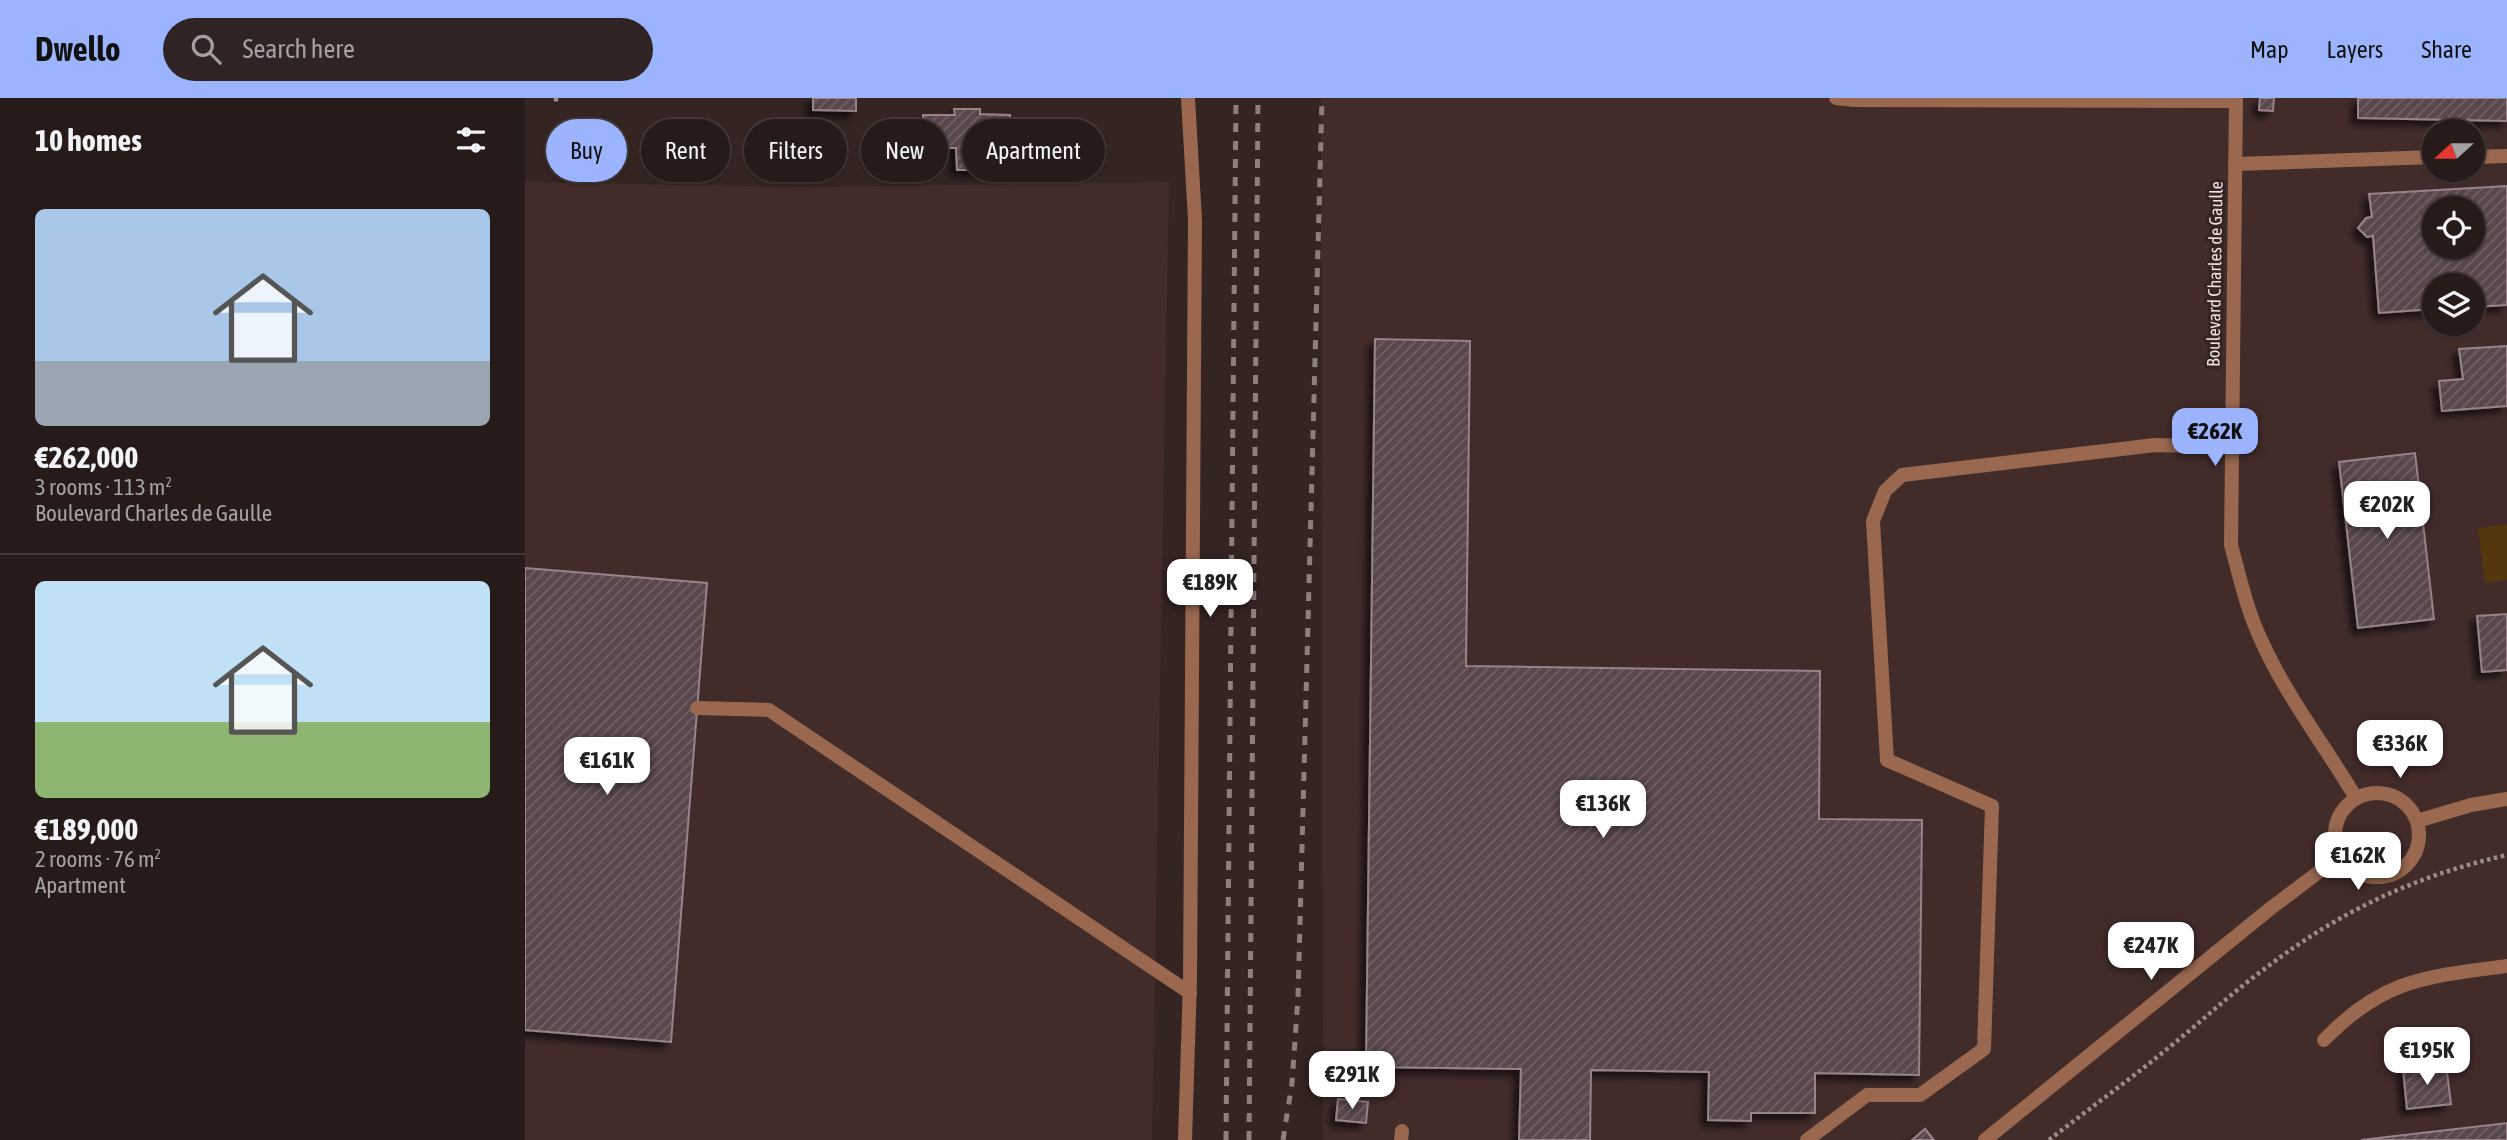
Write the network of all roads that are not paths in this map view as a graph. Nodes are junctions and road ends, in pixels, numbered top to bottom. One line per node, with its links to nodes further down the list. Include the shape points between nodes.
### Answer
1 (1188, 98): 15 (street, via 1195,220)
2 (1836, 98): 3 (street)
3 (2236, 100): 7 (street, Boulevard Charles de Gaulle)
4 (2485, 156): 5 (street)
5 (2507, 156)
6 (2422, 157): 7 (street)
7 (2235, 164): 8 (street, Boulevard Charles de Gaulle)
8 (2232, 447): 10 (street, Boulevard Charles de Gaulle, via 2231,545 2243,594 2281,678); 18 (street, via 2155,444 1902,475 1885,491 1873,521 1887,760 1992,806 1984,1049 1920,1095 1867,1095)
9 (697, 708): 15 (street, via 768,710)
10 (2356, 798): 12 (street, via 2372,792 2389,794 2403,801); 13 (street, via 2343,809 2336,824)
11 (2507, 799): 12 (street)
12 (2417, 821): 13 (street, via 2419,846 2399,873 2383,878 2366,876 2351,869)
13 (2340, 856): 19 (street)
14 (2507, 966): 16 (street, via 2394,988 2345,1018)
15 (1190, 993): 17 (street)
16 (2324, 1040)
17 (1185, 1140)
18 (1807, 1140)
19 (1985, 1140)

